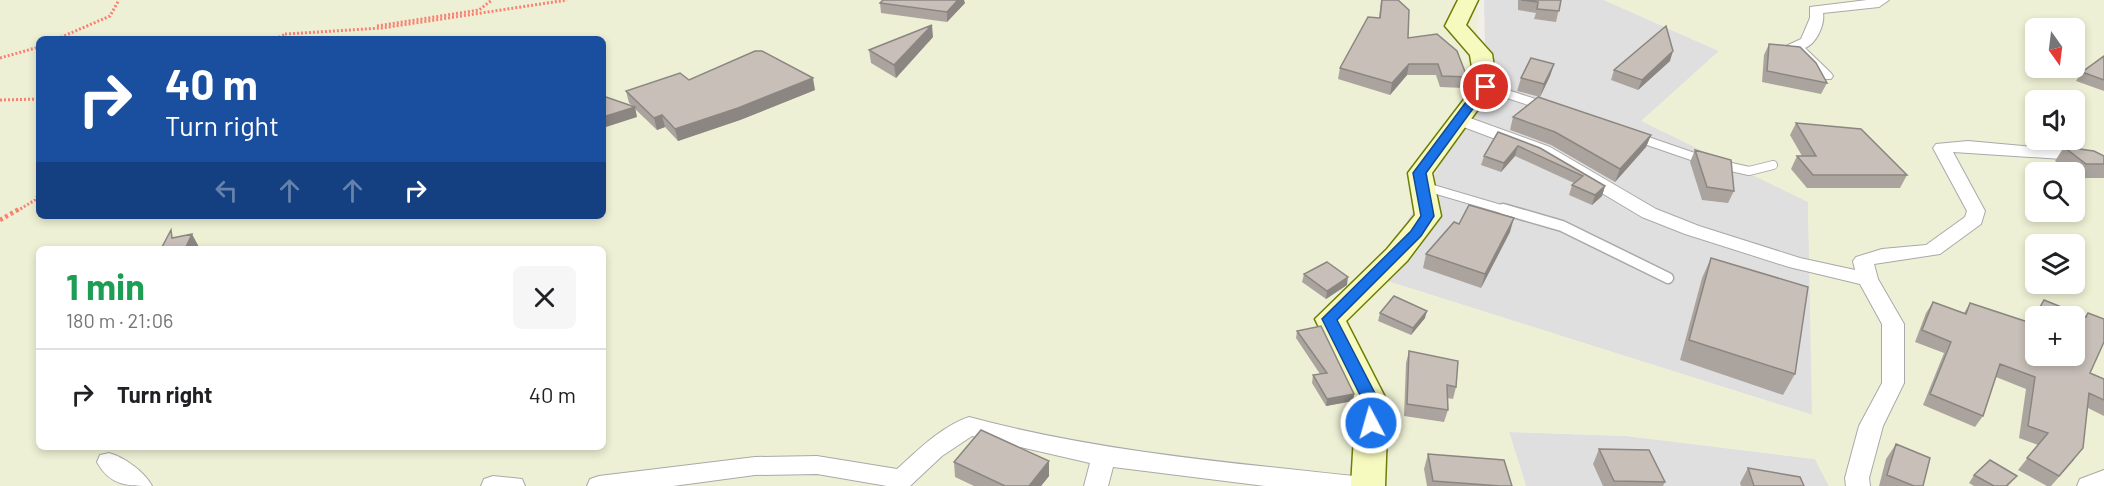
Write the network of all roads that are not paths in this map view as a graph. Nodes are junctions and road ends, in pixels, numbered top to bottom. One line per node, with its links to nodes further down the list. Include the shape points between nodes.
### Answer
1 (1468, 0): 4 (street, via 1455,26 1482,54)
2 (1882, 0): 3 (street, via 1815,10 1817,18 1807,42 1794,46)
3 (1826, 76)
4 (1486, 87): 5 (lane); 6 (street)
5 (1550, 108)
6 (1459, 118): 10 (street, via 1420,173); 12 (street, via 1544,151 1649,213 1752,250)
7 (1635, 136): 8 (lane, via 1702,160 1749,171)
8 (1773, 165)
9 (2104, 168): 12 (street, via 2091,157 2077,155 1968,146 1942,148 1976,211 1974,220 1959,226 1941,246 1874,255 1863,261)
10 (1421, 185): 11 (lane, via 1562,226); 22 (street, via 1428,216 1416,233 1330,319 1372,403)
11 (1668, 278)
12 (1868, 279): 23 (street, via 1893,324 1893,383 1871,426)
13 (1104, 458): 19 (street, via 969,426 902,479 817,465 755,466); 20 (street); 21 (street)
14 (109, 462): 16 (street)
15 (2104, 480): 24 (street)
16 (140, 486)
17 (493, 486): 18 (street)
18 (513, 486)
19 (599, 486)
20 (1096, 486)
21 (1354, 486)
22 (1368, 486)
23 (1858, 486)
24 (2089, 486)

